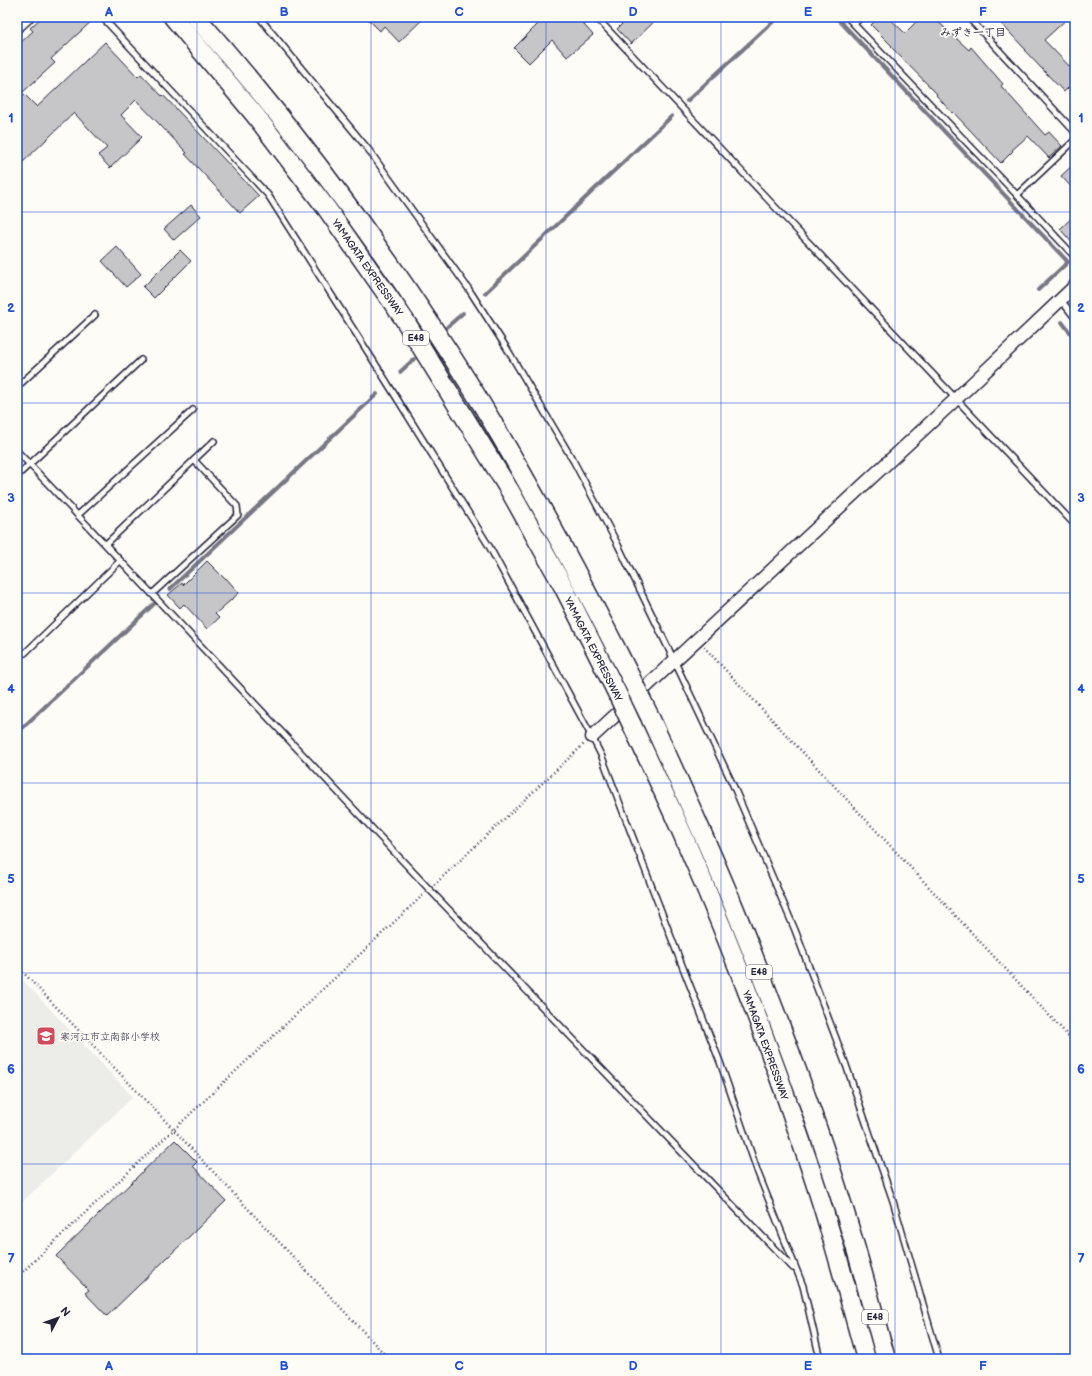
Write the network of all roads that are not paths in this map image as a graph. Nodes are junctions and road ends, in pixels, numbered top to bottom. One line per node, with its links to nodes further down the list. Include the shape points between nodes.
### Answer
1 (26, 17): 11 (main road)
2 (102, 17): 36 (lane, via 268,195 489,546)
3 (173, 17): 39 (highway, YAMAGATA EXPRESSWAY / E48, bridge, via 289,159 404,319 510,491 563,586 632,725 724,932 803,1145 835,1245)
4 (196, 17): 40 (highway, YAMAGATA EXPRESSWAY / E48, bridge, via 339,192 418,305 473,391 525,480 630,676 699,826 787,1044 852,1238)
5 (259, 17): 35 (lane, via 368,149 468,288 574,462)
6 (596, 17): 22 (lane)
7 (847, 17): 10 (lane)
8 (861, 17): 10 (lane)
9 (968, 17): 12 (lane)
10 (854, 24): 14 (lane)
11 (17, 26)
12 (1075, 132)
13 (1075, 140): 14 (lane)
14 (1017, 195): 15 (lane)
15 (1075, 257)
16 (1075, 286): 17 (street)
17 (1061, 299): 19 (lane); 22 (street)
18 (95, 315): 21 (lane)
19 (1075, 318)
20 (141, 360): 27 (lane)
21 (17, 387)
22 (956, 399): 30 (lane); 35 (street)
23 (193, 410): 29 (lane)
24 (214, 441): 26 (lane)
25 (17, 451): 27 (lane)
26 (194, 460): 31 (lane); 33 (lane, via 237,506 238,515)
27 (30, 464): 28 (lane); 29 (lane)
28 (17, 476)
29 (78, 515): 31 (lane)
30 (1075, 525)
31 (106, 544): 32 (lane)
32 (120, 560): 33 (lane); 34 (lane)
33 (152, 594): 37 (lane, via 429,889)
34 (25, 653)
35 (674, 660): 36 (street); 41 (lane, via 733,785 800,944 846,1065 893,1201)
36 (592, 736): 37 (lane, via 720,1062 758,1174)
37 (796, 1270): 38 (lane, via 803,1286)
38 (820, 1359)
39 (866, 1359)
40 (886, 1359)
41 (939, 1359)

